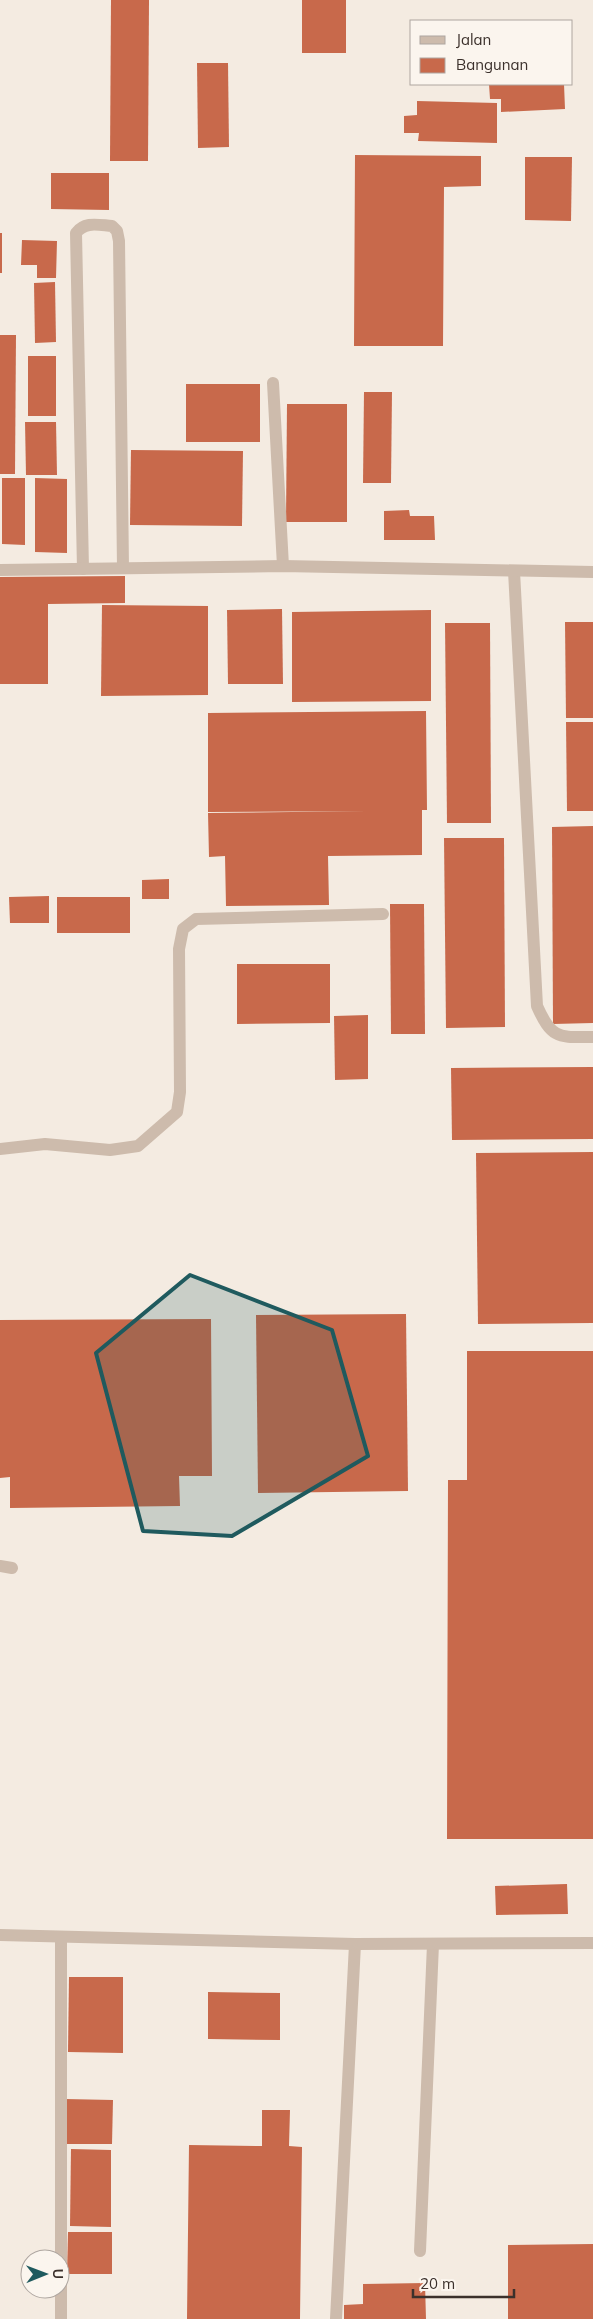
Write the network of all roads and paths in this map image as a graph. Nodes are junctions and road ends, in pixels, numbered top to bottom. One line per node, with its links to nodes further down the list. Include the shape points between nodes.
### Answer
1 (274, 383): 2 (street)
2 (283, 566): 3 (street); 6 (street)
3 (123, 568): 4 (street); 4 (street, via 119,241 112,226 87,224 76,233)
4 (83, 569): 5 (street)
5 (0, 570)
6 (514, 571): 7 (street); 9 (street, via 537,1006 545,1024 561,1037)
7 (593, 572)
8 (382, 914): 10 (street, via 196,919 183,929 179,948 178,1112 138,1146 110,1150 45,1144)
9 (593, 1037)
10 (0, 1149)
11 (0, 1935): 12 (street)
12 (61, 1938): 14 (street); 17 (street)
13 (593, 1943): 15 (street)
14 (355, 1944): 15 (street); 18 (street)
15 (433, 1944): 16 (street)
16 (420, 2251)
17 (61, 2319)
18 (336, 2319)

